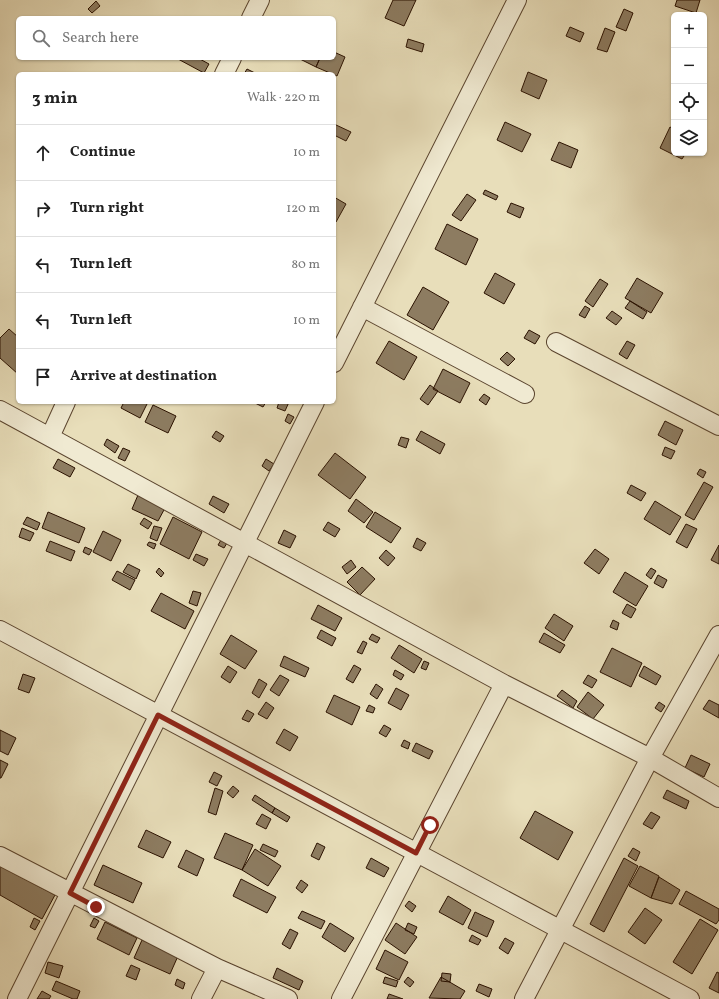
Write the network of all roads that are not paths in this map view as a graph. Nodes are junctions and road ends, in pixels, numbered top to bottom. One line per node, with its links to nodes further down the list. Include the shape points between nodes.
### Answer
1 (260, 0): 3 (street)
2 (516, 0): 6 (street)
3 (252, 16)
4 (231, 60): 5 (street)
5 (225, 72)
6 (362, 306): 8 (street); 9 (street)
7 (556, 342): 13 (street)
8 (336, 359)
9 (525, 394)
10 (65, 404): 14 (street)
11 (314, 404): 15 (street)
12 (0, 410): 14 (street)
13 (719, 426)
14 (50, 437): 15 (street)
15 (244, 543): 18 (street); 19 (street)
16 (0, 630): 19 (street)
17 (719, 635): 20 (street)
18 (504, 684): 20 (street); 22 (street)
19 (158, 715): 22 (street); 24 (street)
20 (650, 758): 21 (street); 25 (street)
21 (719, 798)
22 (416, 853): 25 (street); 31 (street)
23 (0, 856): 24 (street)
24 (70, 893): 26 (street); 28 (street)
25 (560, 930): 27 (street); 32 (street)
26 (218, 968): 29 (street); 30 (street)
27 (686, 998)
28 (17, 999)
29 (201, 999)
30 (288, 999)
31 (341, 999)
32 (524, 999)

